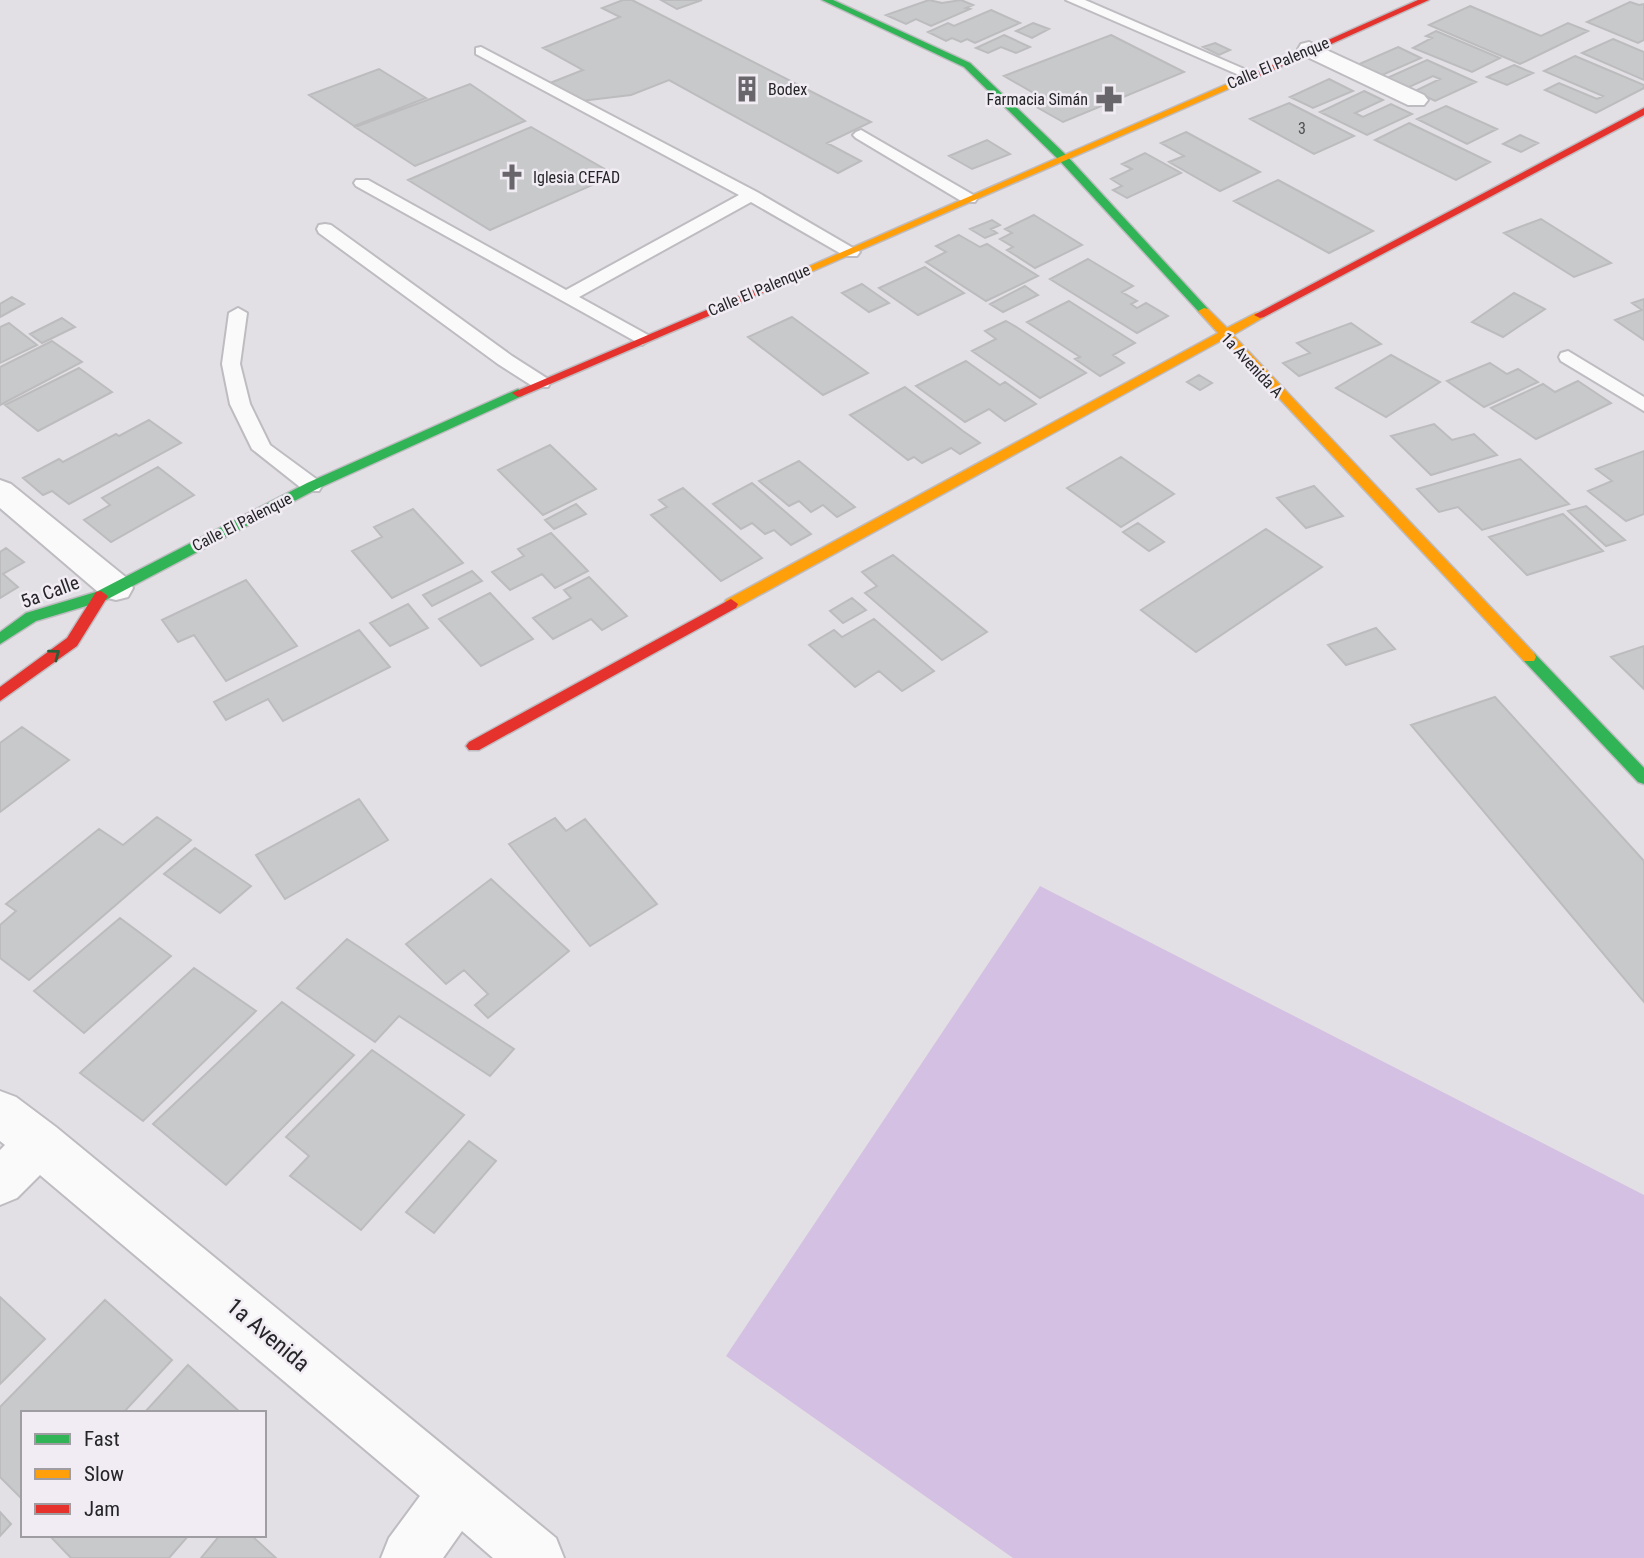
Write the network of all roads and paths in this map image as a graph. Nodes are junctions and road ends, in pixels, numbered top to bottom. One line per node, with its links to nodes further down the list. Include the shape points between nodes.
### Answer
1 (826, 0): 10 (street, 1a Avenida A, via 967,65)
2 (1073, 0): 6 (lane)
3 (1425, 0): 4 (street, Calle El Palenque)
4 (1309, 49): 6 (street, Calle El Palenque); 7 (street)
5 (481, 51): 12 (lane)
6 (1251, 75): 10 (street, Calle El Palenque)
7 (1416, 100)
8 (1644, 111): 18 (street)
9 (862, 135): 13 (lane)
10 (1063, 158): 13 (street, Calle El Palenque); 18 (street, 1a Avenida A)
11 (362, 183): 16 (lane)
12 (751, 195): 15 (lane); 16 (lane)
13 (969, 199): 15 (street, Calle El Palenque)
14 (325, 229): 21 (lane)
15 (851, 252): 19 (street, Calle El Palenque)
16 (566, 297): 19 (lane)
17 (238, 313): 23 (lane, via 231,364 240,404 262,449)
18 (1223, 334): 28 (street); 29 (street, 1a Avenida A)
19 (642, 339): 21 (street, Calle El Palenque)
20 (1569, 357): 22 (lane)
21 (541, 383): 23 (street, Calle El Palenque)
22 (1644, 405)
23 (312, 486): 25 (street, Calle El Palenque)
24 (0, 491): 25 (street)
25 (108, 592): 26 (street, 5a Calle, via 31,617); 27 (street, 5a Calle, one-way to 25, via 72,642)
26 (0, 639)
27 (0, 695)
28 (474, 746)
29 (1644, 778)
30 (0, 1112): 31 (street, 1a Avenida)
31 (40, 1143): 32 (street); 33 (street, 1a Avenida)
32 (0, 1182)
33 (456, 1493): 34 (street); 35 (street, 1a Avenida)
34 (409, 1558)
35 (536, 1558)

